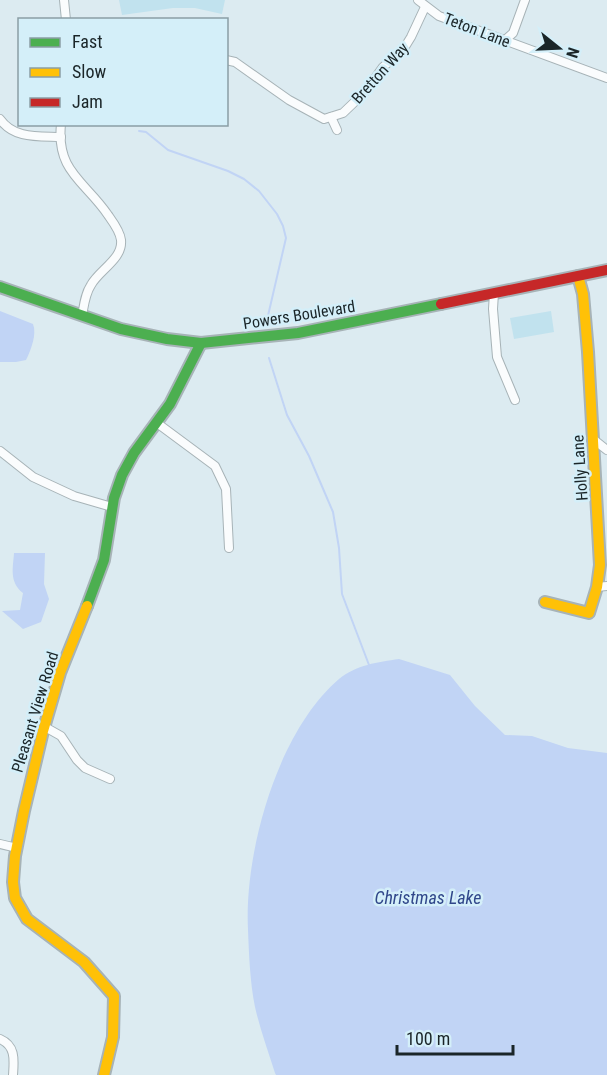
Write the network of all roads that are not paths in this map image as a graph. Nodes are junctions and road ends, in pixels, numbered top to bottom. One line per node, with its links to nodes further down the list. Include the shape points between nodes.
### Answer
1 (64, 0): 5 (street)
2 (418, 0): 4 (street, Teton Lane)
3 (525, 0): 6 (street, via 513,33)
4 (425, 7): 6 (street, Teton Lane); 9 (street, Bretton Way, via 403,50 343,113)
5 (66, 18)
6 (504, 41): 8 (street, Teton Lane)
7 (228, 60): 9 (street, via 310,112)
8 (607, 78)
9 (331, 117): 12 (street)
10 (0, 119): 13 (street, via 7,130 18,134)
11 (61, 126): 13 (street)
12 (338, 130)
13 (61, 137): 18 (street, via 65,163 100,203 121,240 113,260 91,284)
14 (607, 270): 15 (street, Powers Boulevard)
15 (578, 276): 17 (street, Powers Boulevard); 22 (street, Holly Lane, via 583,294)
16 (0, 287): 18 (street, Powers Boulevard)
17 (494, 293): 19 (street, Powers Boulevard, via 298,333); 20 (street, via 497,357)
18 (82, 316): 19 (street, Powers Boulevard)
19 (201, 344): 21 (street, Pleasant View Road)
20 (515, 400)
21 (157, 423): 25 (street, Pleasant View Road, via 137,446 122,473); 26 (street, via 216,466 226,489)
22 (593, 439): 23 (street); 27 (street, Holly Lane)
23 (607, 450)
24 (0, 451): 25 (street, via 33,477 74,496)
25 (112, 507): 29 (street, Pleasant View Road, via 100,570 60,674)
26 (229, 548)
27 (602, 587): 28 (street, Holly Lane, via 589,613)
28 (545, 602)
29 (45, 727): 30 (street, via 61,736 85,768); 32 (street, Pleasant View Road, via 27,791)
30 (110, 779)
31 (0, 844): 32 (street)
32 (17, 848): 35 (street, Pleasant View Road, via 12,884 24,916 84,962 114,996 113,1037)
33 (0, 1039): 34 (street, via 12,1048)
34 (13, 1075)
35 (104, 1075)

